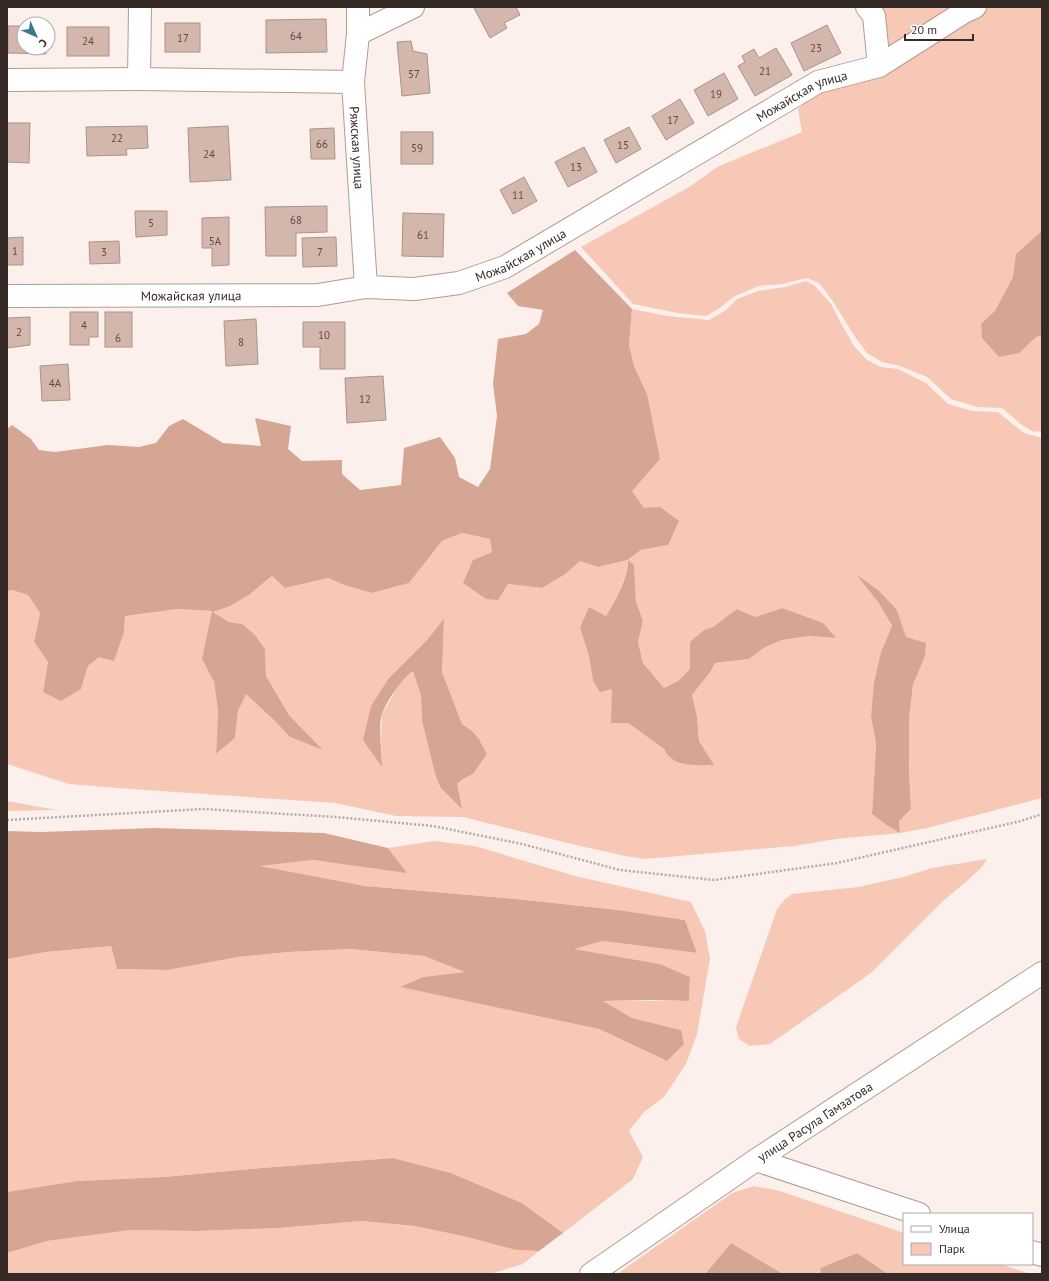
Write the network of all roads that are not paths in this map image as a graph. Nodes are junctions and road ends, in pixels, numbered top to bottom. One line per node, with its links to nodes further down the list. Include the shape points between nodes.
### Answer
1 (140, 7): 8 (street)
2 (358, 7): 6 (street, Ряжская улица)
3 (413, 7): 6 (street)
4 (867, 7): 7 (street, via 874,16)
5 (975, 7): 7 (street, Можайская улица)
6 (358, 34): 10 (street, Ряжская улица)
7 (879, 66): 11 (street, Можайская улица, via 818,82 505,267 459,283 414,289)
8 (139, 79): 9 (street); 10 (street)
9 (7, 80)
10 (353, 82): 11 (street, Ряжская улица)
11 (366, 287): 12 (street, Можайская улица, via 318,295)
12 (7, 296)
13 (1042, 973): 14 (street, улица Расула Гамзатова)
14 (756, 1160): 15 (street); 16 (street, улица Расула Гамзатова)
15 (916, 1213)
16 (591, 1274)

